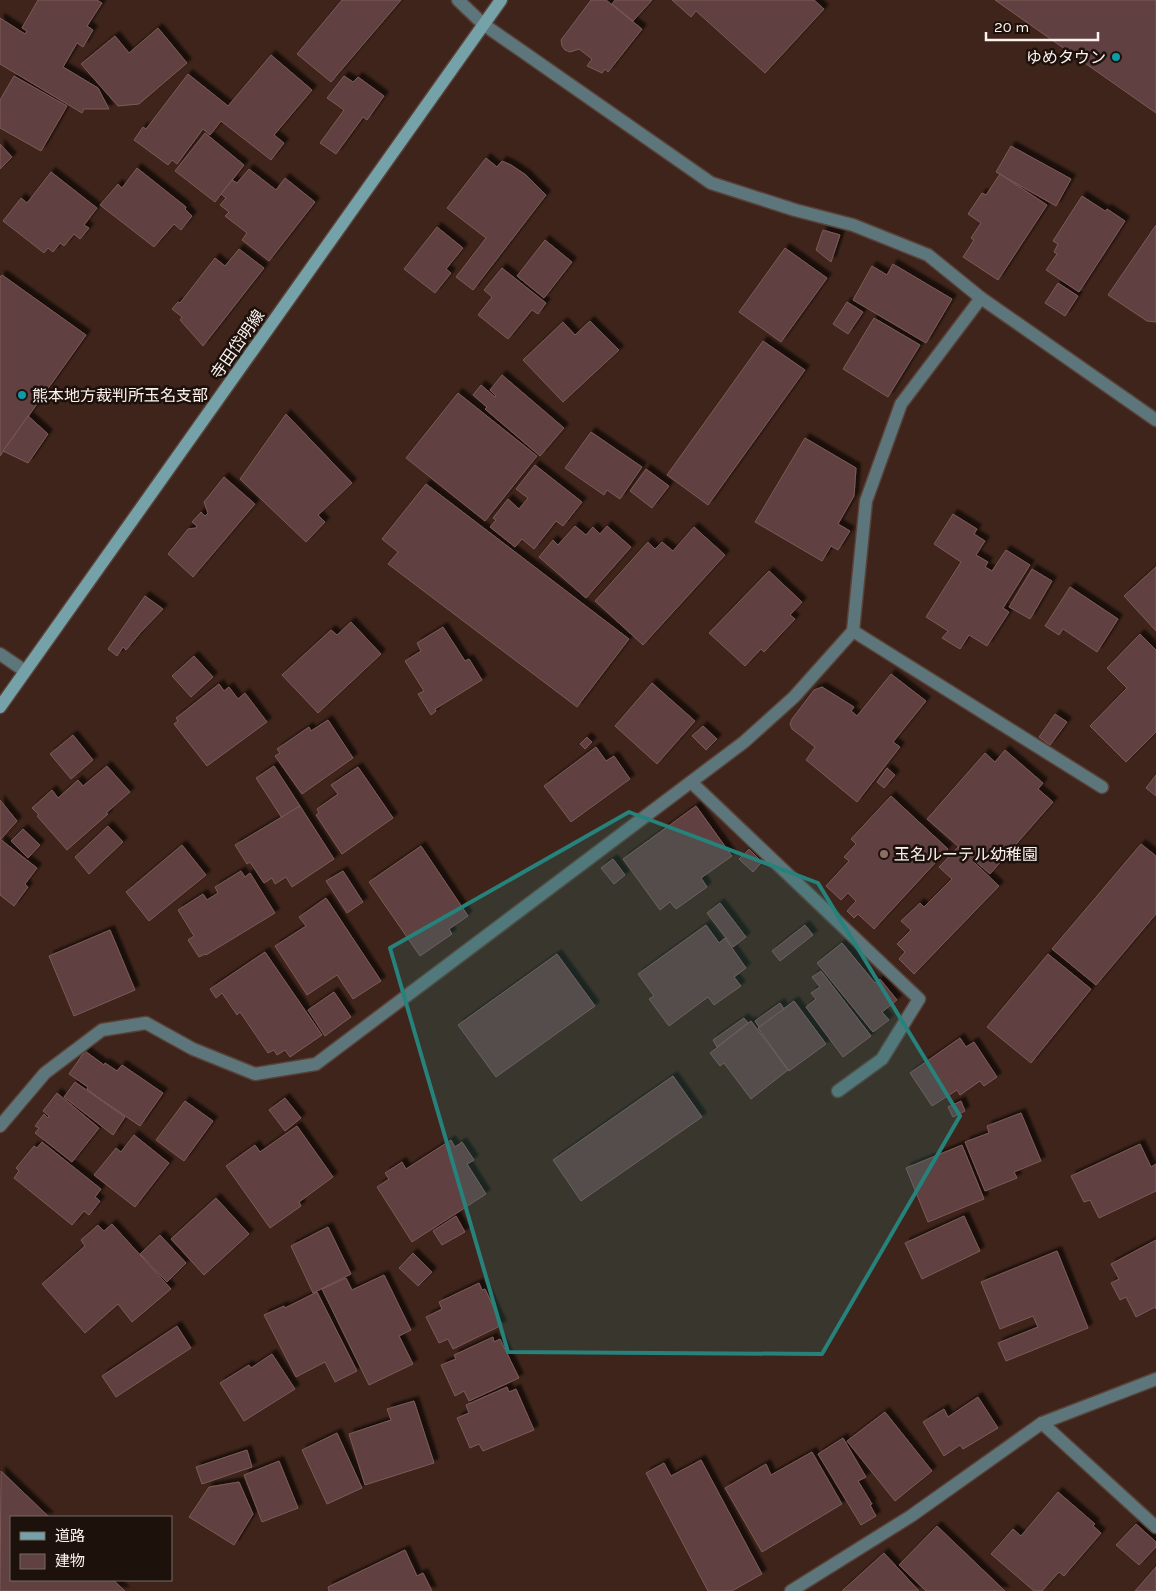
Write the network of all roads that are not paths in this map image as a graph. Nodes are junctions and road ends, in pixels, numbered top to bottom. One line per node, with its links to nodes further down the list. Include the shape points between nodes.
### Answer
1 (458, 0): 3 (street)
2 (501, 0): 3 (main road, 寺田岱明線)
3 (483, 24): 4 (street, via 711,183 853,225 928,256); 8 (main road, 寺田岱明線)
4 (981, 298): 5 (street); 6 (street, via 901,404 866,501)
5 (1156, 420)
6 (853, 631): 10 (street, via 794,697 744,742); 11 (street)
7 (0, 654): 8 (street)
8 (25, 672): 9 (main road, 寺田岱明線)
9 (0, 707)
10 (691, 782): 12 (street, via 919,999 882,1059); 13 (street, via 316,1064 255,1074 193,1049 146,1023 102,1030 45,1073)
11 (1102, 787)
12 (838, 1091)
13 (0, 1126)
14 (1156, 1379): 15 (street)
15 (1042, 1423): 16 (street); 17 (street, via 911,1516)
16 (1156, 1527)
17 (791, 1591)

